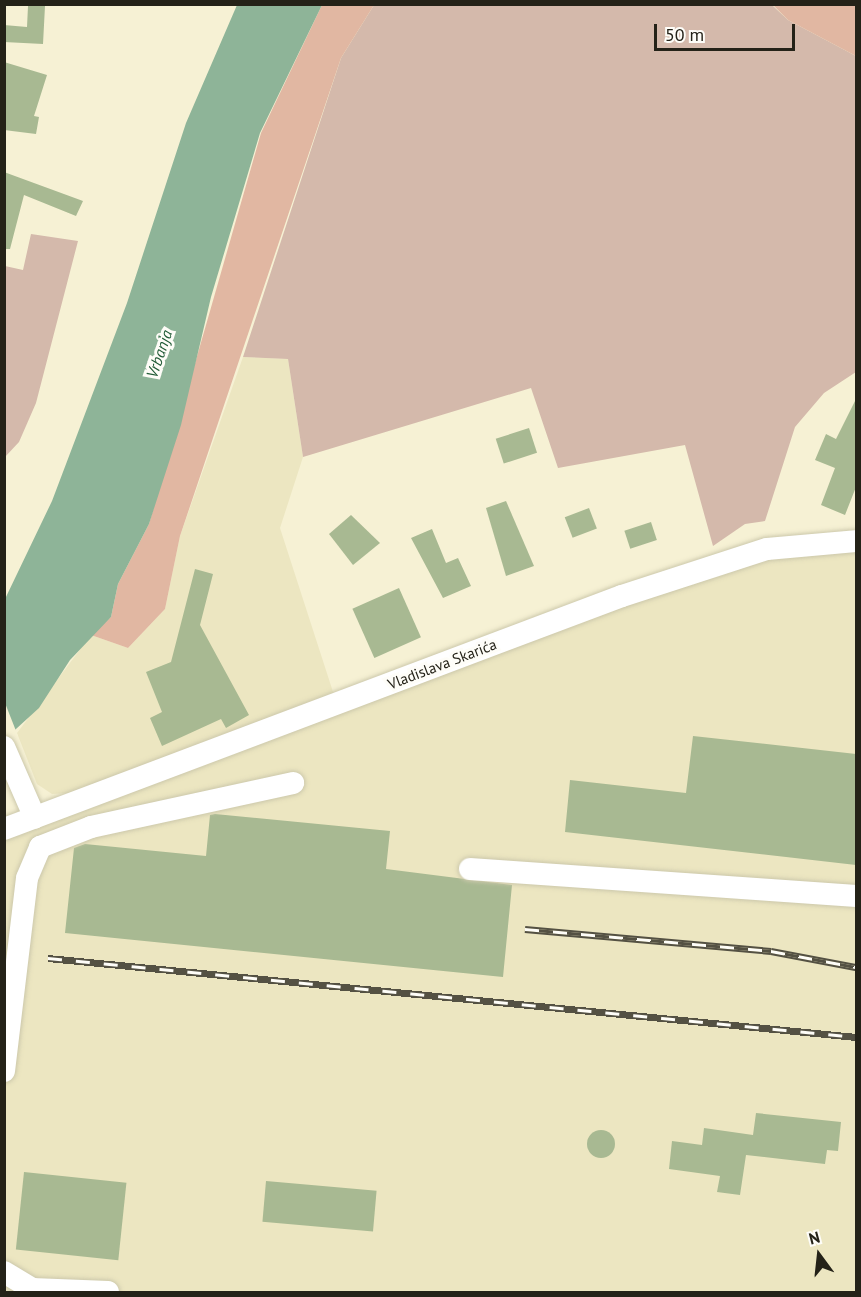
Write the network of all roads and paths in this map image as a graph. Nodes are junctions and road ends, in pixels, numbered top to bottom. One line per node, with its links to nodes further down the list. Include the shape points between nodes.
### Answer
1 (856, 541): 4 (street, Vladislava Skarića, via 767,549 622,596)
2 (4, 747): 4 (street)
3 (293, 783): 8 (street, via 91,827 40,847 27,878)
4 (35, 818): 5 (street, Vladislava Skarića)
5 (4, 829)
6 (470, 869): 7 (street)
7 (856, 896)
8 (4, 1071)
9 (4, 1272): 10 (street, via 32,1289)
10 (108, 1293)

